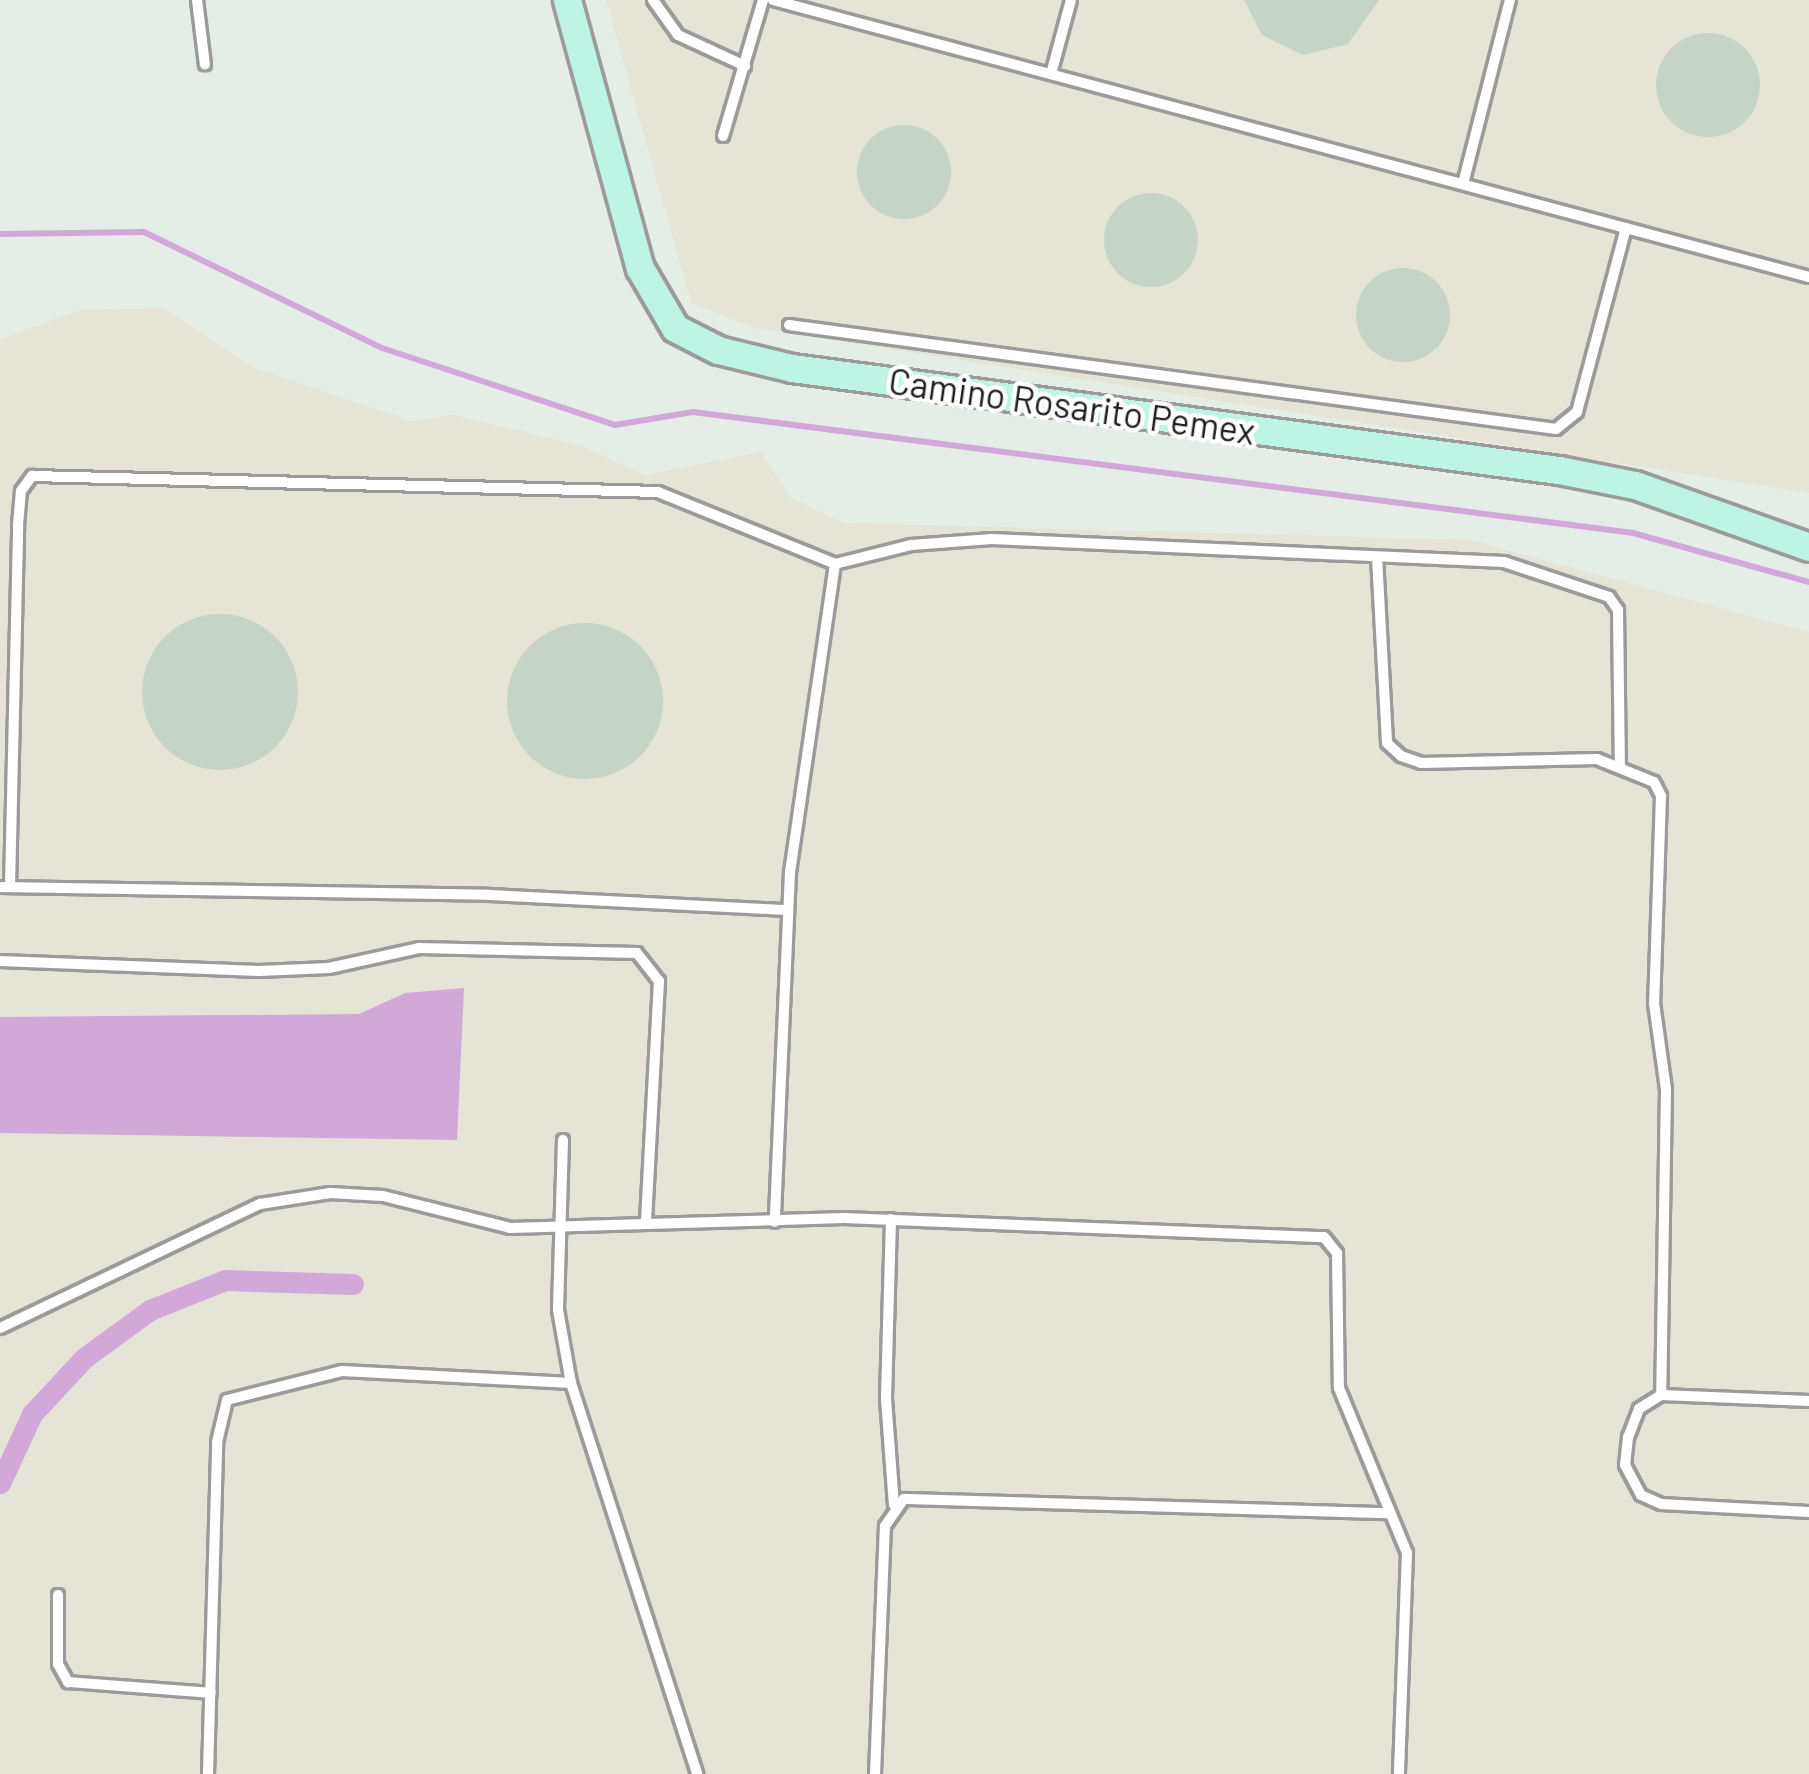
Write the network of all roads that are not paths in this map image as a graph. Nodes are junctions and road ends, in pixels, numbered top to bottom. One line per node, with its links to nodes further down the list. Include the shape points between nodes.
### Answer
1 (197, 0): 8 (lane)
2 (567, 0): 16 (street, Camino Rosarito Pemex, via 640,268 675,328 718,350 791,368 1559,470 1635,485)
3 (653, 0): 9 (lane, via 678,35)
4 (763, 0): 9 (lane)
5 (773, 0): 10 (lane)
6 (1071, 0): 10 (lane)
7 (1510, 0): 12 (lane)
8 (205, 65)
9 (745, 66): 11 (lane)
10 (1051, 74): 12 (lane)
11 (723, 136)
12 (1462, 184): 13 (lane)
13 (1626, 227): 14 (lane); 15 (lane, via 1577,412 1556,429)
14 (1809, 277)
15 (789, 325)
16 (1809, 547)
17 (1377, 557): 18 (lane, via 992,539 911,545); 19 (lane, via 1481,557 1609,597 1624,628); 19 (lane, via 1387,742 1401,756)
18 (835, 564): 20 (lane, via 642,490 32,476 21,491 18,525); 21 (lane)
19 (1620, 766): 30 (lane, via 1654,782 1661,796 1654,1003 1666,1089)
20 (5, 887): 21 (lane)
21 (788, 910): 26 (lane)
22 (0, 961): 25 (lane, via 259,971 328,968 419,948 637,953 659,982)
23 (563, 1139): 27 (lane)
24 (891, 1219): 26 (lane); 32 (lane, via 886,1399); 34 (lane, via 1324,1238 1337,1253 1339,1388)
25 (646, 1222): 26 (lane); 27 (lane)
26 (775, 1222)
27 (559, 1230): 28 (lane, via 487,1224 383,1196 286,1198 148,1254); 29 (lane, via 558,1310)
28 (0, 1328)
29 (571, 1383): 36 (lane, via 342,1370 227,1400 217,1442); 38 (lane)
30 (1661, 1396): 31 (lane); 33 (lane, via 1639,1408 1628,1437 1625,1465 1642,1495 1661,1504)
31 (1809, 1401)
32 (895, 1505): 34 (lane, via 916,1497); 39 (lane, via 885,1526)
33 (1809, 1512)
34 (1390, 1513): 40 (lane, via 1408,1579)
35 (58, 1595): 36 (lane, via 58,1664 68,1682)
36 (211, 1693): 37 (lane)
37 (208, 1774)
38 (697, 1774)
39 (875, 1774)
40 (1399, 1774)

